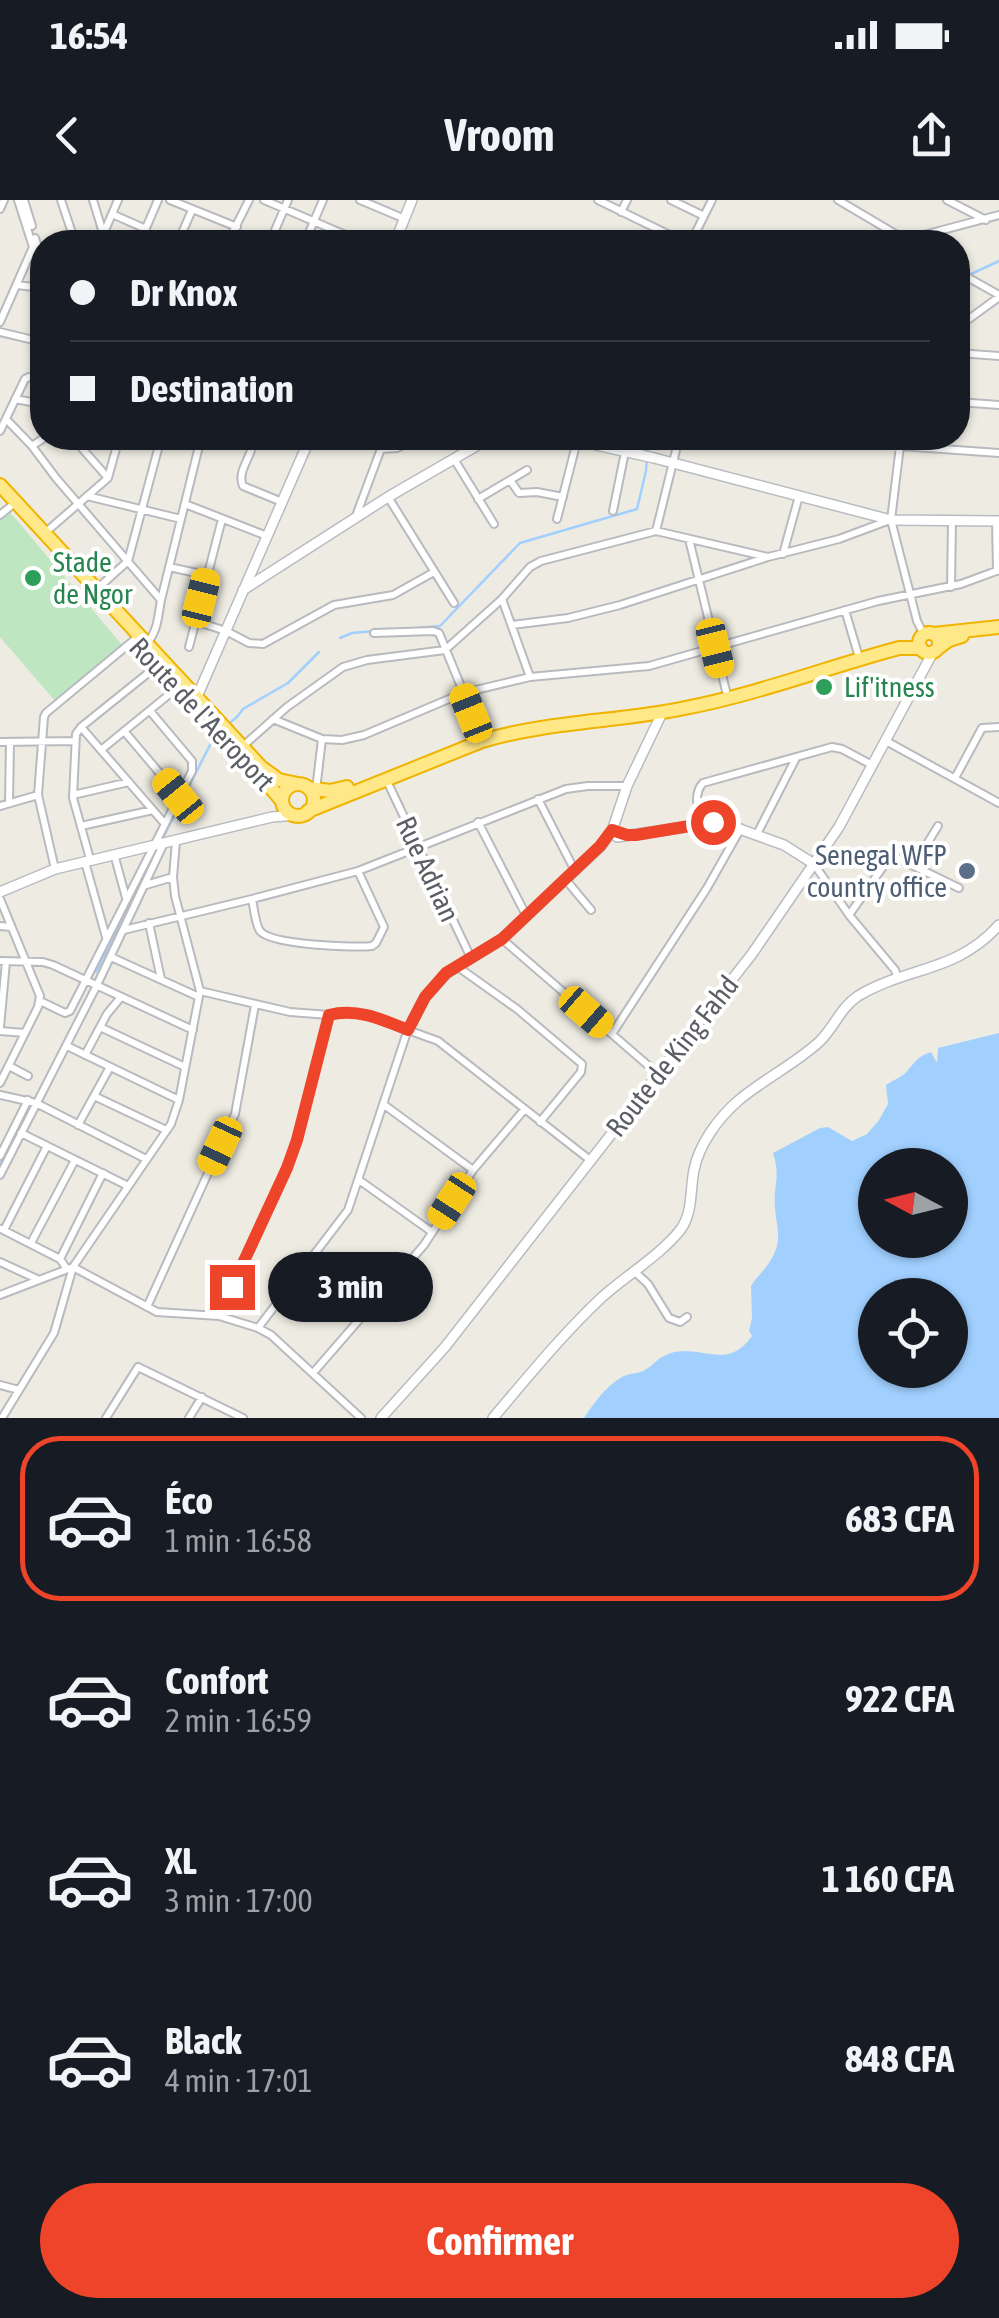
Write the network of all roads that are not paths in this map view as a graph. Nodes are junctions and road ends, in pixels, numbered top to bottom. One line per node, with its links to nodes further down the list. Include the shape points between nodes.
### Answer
1 (4, 200): 21 (street)
2 (21, 200): 33 (street); 47 (street)
3 (61, 200): 34 (street)
4 (93, 200): 35 (street)
5 (118, 200): 25 (street)
6 (158, 200): 32 (street)
7 (170, 200): 23 (street)
8 (249, 200): 31 (street)
9 (264, 200): 22 (street)
10 (288, 200): 22 (street)
11 (324, 200): 30 (street)
12 (360, 200): 28 (street)
13 (412, 200): 28 (street)
14 (598, 200): 24 (street)
15 (627, 200): 24 (street)
16 (671, 200): 27 (street)
17 (712, 200): 27 (street)
18 (838, 200): 20 (street)
19 (947, 200): 29 (street)
20 (850, 203): 45 (street)
21 (0, 208)
22 (284, 209): 30 (street); 39 (street)
23 (192, 210): 31 (street); 37 (street)
24 (622, 212): 43 (street)
25 (112, 214): 32 (street); 36 (street)
26 (999, 215): 29 (street)
27 (704, 216): 44 (street)
28 (404, 219): 42 (street)
29 (986, 220): 46 (street)
30 (314, 222): 40 (street); 41 (street)
31 (237, 227): 38 (street)
32 (146, 229)
33 (32, 230)
34 (72, 230)
35 (100, 230)
36 (105, 230)
37 (184, 230)
38 (235, 230)
39 (275, 230)
40 (310, 230)
41 (329, 230)
42 (400, 230)
43 (662, 230)
44 (695, 230)
45 (890, 230)
46 (948, 230)
47 (30, 231)
48 (30, 254): 50 (street)
49 (970, 279): 52 (street)
50 (17, 285): 51 (street); 54 (street)
51 (30, 287)
52 (999, 296): 53 (street)
53 (970, 318)
54 (0, 322)
55 (0, 332): 56 (street)
56 (30, 338)
57 (970, 354): 58 (street)
58 (999, 356)
59 (30, 379): 60 (street)
60 (15, 399): 61 (street); 64 (street)
61 (30, 402)
62 (970, 403): 63 (street)
63 (999, 405)
64 (7, 420): 65 (street); 66 (street)
65 (0, 431)
66 (30, 444)
67 (35, 450): 98 (street)
68 (85, 450): 88 (street)
69 (116, 450): 88 (street)
70 (158, 450): 100 (street)
71 (198, 450): 99 (street)
72 (251, 450): 97 (street, via 242,485)
73 (305, 450): 97 (street)
74 (380, 450): 104 (street)
75 (468, 450): 85 (street)
76 (575, 450): 94 (street)
77 (614, 450): 82 (street)
78 (640, 450): 84 (street)
79 (677, 450): 86 (street)
80 (899, 450): 107 (street)
81 (961, 450): 83 (street)
82 (624, 452): 84 (street); 102 (street)
83 (999, 453)
84 (638, 454): 86 (street)
85 (454, 458): 95 (street); 96 (street)
86 (674, 463): 92 (street); 111 (street)
87 (526, 470): 89 (street)
88 (108, 478): 93 (street)
89 (510, 480): 94 (street, via 520,493); 96 (street)
90 (0, 485): 112 (highway, Route de l'Aeroport)
91 (0, 494): 101 (highway, Route de l'Aeroport)
92 (799, 495): 107 (street); 115 (street)
93 (86, 496): 98 (street); 100 (street)
94 (563, 496): 106 (street)
95 (388, 497): 104 (street); 120 (street)
96 (478, 499): 110 (street)
97 (282, 502): 113 (street)
98 (78, 503): 112 (street); 117 (street)
99 (184, 504): 103 (street); 105 (street)
100 (143, 509): 105 (street); 117 (street)
101 (5, 510): 136 (highway, Route de l'Aeroport)
102 (613, 512)
103 (222, 518): 113 (street); 121 (street)
104 (356, 518): 125 (street)
105 (181, 519): 118 (street)
106 (557, 519)
107 (890, 520): 109 (street); 115 (street); 126 (street)
108 (997, 520): 109 (street); 119 (street)
109 (952, 521): 123 (street)
110 (494, 524)
111 (656, 530): 114 (street); 127 (street, via 535,564)
112 (44, 533): 124 (highway, Route de l'Aeroport)
113 (267, 536): 125 (street)
114 (689, 539): 116 (street); 122 (street)
115 (783, 554): 116 (street)
116 (768, 558): 122 (street)
117 (128, 561): 124 (street); 128 (street)
118 (169, 566): 121 (street); 128 (street)
119 (998, 570): 123 (street)
120 (434, 572): 129 (street); 133 (street, via 393,595 334,604 263,644)
121 (206, 575): 131 (street)
122 (699, 580): 132 (street, via 582,614); 139 (street)
123 (952, 587): 126 (street)
124 (95, 590): 136 (highway, Route de l'Aeroport)
125 (244, 590): 133 (street)
126 (911, 594): 130 (street); 137 (street)
127 (502, 599): 132 (street); 140 (street)
128 (161, 600): 136 (street, via 155,632)
129 (454, 603)
130 (846, 610): 139 (street); 141 (street)
131 (195, 620): 133 (street); 138 (street)
132 (512, 626): 143 (street)
133 (226, 630): 147 (street)
134 (999, 630): 137 (highway)
135 (374, 633): 140 (street, via 433,630)
136 (140, 643): 142 (highway, Route de l'Aeroport); 147 (highway, Route de l'Aeroport); 162 (street, via 46,712)
137 (928, 643): 141 (highway); 149 (highway); 159 (street, Route de King Fahd, via 924,667)
138 (189, 647)
139 (715, 648): 143 (street, via 626,669); 145 (street)
140 (446, 650): 146 (street); 151 (street, via 343,667)
141 (858, 654): 145 (highway)
142 (157, 666): 144 (highway, Route de l'Aeroport); 152 (street)
143 (530, 677): 146 (street)
144 (177, 688): 148 (street); 179 (highway, Route de l'Aeroport)
145 (726, 691): 155 (highway)
146 (463, 693): 155 (street); 157 (street, via 364,735)
147 (196, 699): 163 (highway, Route de l'Aeroport)
148 (150, 710): 154 (street); 175 (street, via 192,762)
149 (662, 712): 150 (highway); 156 (street)
150 (640, 716): 156 (street); 168 (highway, via 508,733)
151 (273, 719): 157 (street); 163 (street)
152 (80, 727): 158 (street); 164 (street)
153 (999, 727): 167 (street, via 982,728)
154 (124, 731): 164 (street); 175 (street)
155 (480, 733): 171 (highway, via 346,787)
156 (650, 736): 170 (street)
157 (322, 740): 171 (street)
158 (74, 741): 162 (street); 173 (street)
159 (886, 741): 166 (street, Route de King Fahd); 167 (street)
160 (0, 742): 161 (street)
161 (10, 742): 162 (street); 178 (street)
162 (42, 742): 174 (street)
163 (242, 747): 171 (highway, Route de l'Aeroport, via 274,778)
164 (101, 750): 169 (street)
165 (796, 758): 166 (street, via 832,747); 187 (street, via 703,784 696,796); 192 (street)
166 (872, 765): 198 (street, Route de King Fahd)
167 (955, 778): 176 (street)
168 (386, 779): 183 (highway); 195 (street, Rue Adrian)
169 (129, 782): 173 (street); 182 (street)
170 (627, 786): 177 (street, via 578,787); 191 (street)
171 (307, 787): 179 (highway, via 286,789); 183 (highway, via 313,798)
172 (999, 790): 176 (street)
173 (73, 794): 188 (street)
174 (38, 795): 178 (street); 200 (street)
175 (178, 796): 186 (street)
176 (990, 797): 180 (street)
177 (538, 799): 185 (street); 201 (street)
178 (9, 802): 181 (street)
179 (282, 802): 183 (highway, via 288,812); 184 (street)
180 (999, 803)
181 (0, 806)
182 (154, 810): 186 (street); 188 (street)
183 (303, 813): 184 (street)
184 (272, 817): 193 (street)
185 (478, 822): 195 (street); 213 (street)
186 (166, 824): 194 (street)
187 (702, 824): 190 (street); 191 (street)
188 (80, 826): 197 (street)
189 (938, 826): 199 (street)
190 (742, 828): 192 (street); 240 (street)
191 (614, 833): 201 (street)
192 (757, 834): 198 (street)
193 (176, 841): 194 (street); 203 (street)
194 (159, 844): 196 (street); 205 (street); 208 (street)
195 (417, 847): 202 (street); 222 (street, Rue Adrian)
196 (114, 854): 197 (street); 208 (street)
197 (87, 860): 200 (street); 219 (street)
198 (814, 864): 211 (street); 247 (street, Route de King Fahd)
199 (914, 865): 206 (street); 211 (street, via 890,858)
200 (55, 869): 207 (street)
201 (574, 869): 204 (street)
202 (358, 871): 209 (street); 209 (street, via 384,928 368,947 267,935)
203 (173, 877): 205 (street); 212 (street)
204 (565, 878): 210 (street); 213 (street)
205 (144, 885): 218 (street)
206 (959, 888)
207 (0, 895): 217 (street)
208 (126, 899): 219 (street)
209 (252, 899): 212 (street)
210 (591, 910)
211 (849, 915): 227 (street)
212 (180, 916): 214 (street); 230 (street)
213 (526, 916): 220 (street)
214 (149, 924): 218 (street); 226 (street)
215 (999, 925): 227 (street, via 969,952)
216 (0, 926): 217 (street)
217 (11, 927): 224 (street)
218 (124, 930): 221 (street)
219 (107, 938): 228 (street)
220 (502, 939): 222 (street); 240 (street)
221 (111, 957): 226 (street); 229 (street)
222 (470, 958): 225 (street)
223 (3, 962): 224 (street); 237 (street)
224 (27, 963): 228 (street, via 43,962); 232 (street)
225 (458, 966): 235 (street, via 436,983); 256 (street, via 582,1064)
226 (161, 980): 230 (street)
227 (898, 980): 276 (street, via 850,1002 818,1042 730,1109 699,1155 684,1223)
228 (87, 981): 229 (street); 232 (street, via 69,1013)
229 (97, 985): 231 (street); 241 (street)
230 (200, 994): 233 (street); 238 (street)
231 (120, 996): 236 (street); 238 (street)
232 (40, 1001): 239 (street)
233 (256, 1005): 234 (street); 279 (street, via 235,1114)
234 (329, 1015): 235 (street, via 364,1014); 280 (street, via 287,1168)
235 (410, 1026): 254 (street); 255 (street)
236 (100, 1027): 242 (street); 246 (street)
237 (0, 1029): 239 (street)
238 (193, 1030): 246 (street)
239 (25, 1033): 244 (street)
240 (612, 1034): 247 (street)
241 (67, 1046): 242 (street); 253 (street)
242 (86, 1055): 245 (street)
243 (0, 1062): 244 (street)
244 (10, 1064): 248 (street); 249 (street)
245 (110, 1067): 251 (street); 252 (street)
246 (185, 1067): 252 (street)
247 (658, 1074): 264 (street, Route de King Fahd)
248 (28, 1076)
249 (0, 1084)
250 (0, 1095): 253 (street)
251 (94, 1096): 257 (street); 258 (street)
252 (179, 1100): 258 (street)
253 (32, 1101): 257 (street); 259 (street); 261 (street)
254 (383, 1104): 265 (street); 268 (street)
255 (524, 1110): 256 (street); 265 (street)
256 (540, 1122): 264 (street)
257 (78, 1124): 262 (street)
258 (166, 1130): 262 (street)
259 (21, 1133): 260 (street); 267 (street)
260 (48, 1146): 263 (street); 270 (street)
261 (0, 1156)
262 (146, 1159): 269 (street)
263 (75, 1160): 266 (street); 272 (street)
264 (590, 1160): 287 (street, Route de King Fahd, via 445,1347)
265 (473, 1170): 271 (street)
266 (102, 1173): 269 (street); 273 (street)
267 (0, 1175)
268 (359, 1180): 271 (street); 282 (street, via 342,1221)
269 (128, 1186): 275 (street)
270 (2, 1229): 272 (street)
271 (432, 1232): 283 (street)
272 (31, 1244): 273 (street)
273 (60, 1259): 275 (street)
274 (0, 1262): 277 (street)
275 (70, 1268): 277 (street); 279 (street); 285 (street, via 54,1334)
276 (634, 1271): 281 (street, via 669,1318 680,1322); 294 (street, via 598,1301)
277 (38, 1280): 278 (street)
278 (0, 1294)
279 (147, 1308): 280 (street)
280 (219, 1316): 282 (street)
281 (687, 1316)
282 (258, 1328): 283 (street)
283 (313, 1373): 292 (street)
284 (0, 1385): 285 (street)
285 (19, 1390): 288 (street)
286 (202, 1397): 289 (street, via 138,1367); 290 (street); 291 (street)
287 (384, 1414): 293 (street)
288 (2, 1418)
289 (106, 1418)
290 (189, 1418)
291 (243, 1418)
292 (361, 1418)
293 (396, 1418)
294 (493, 1418)

